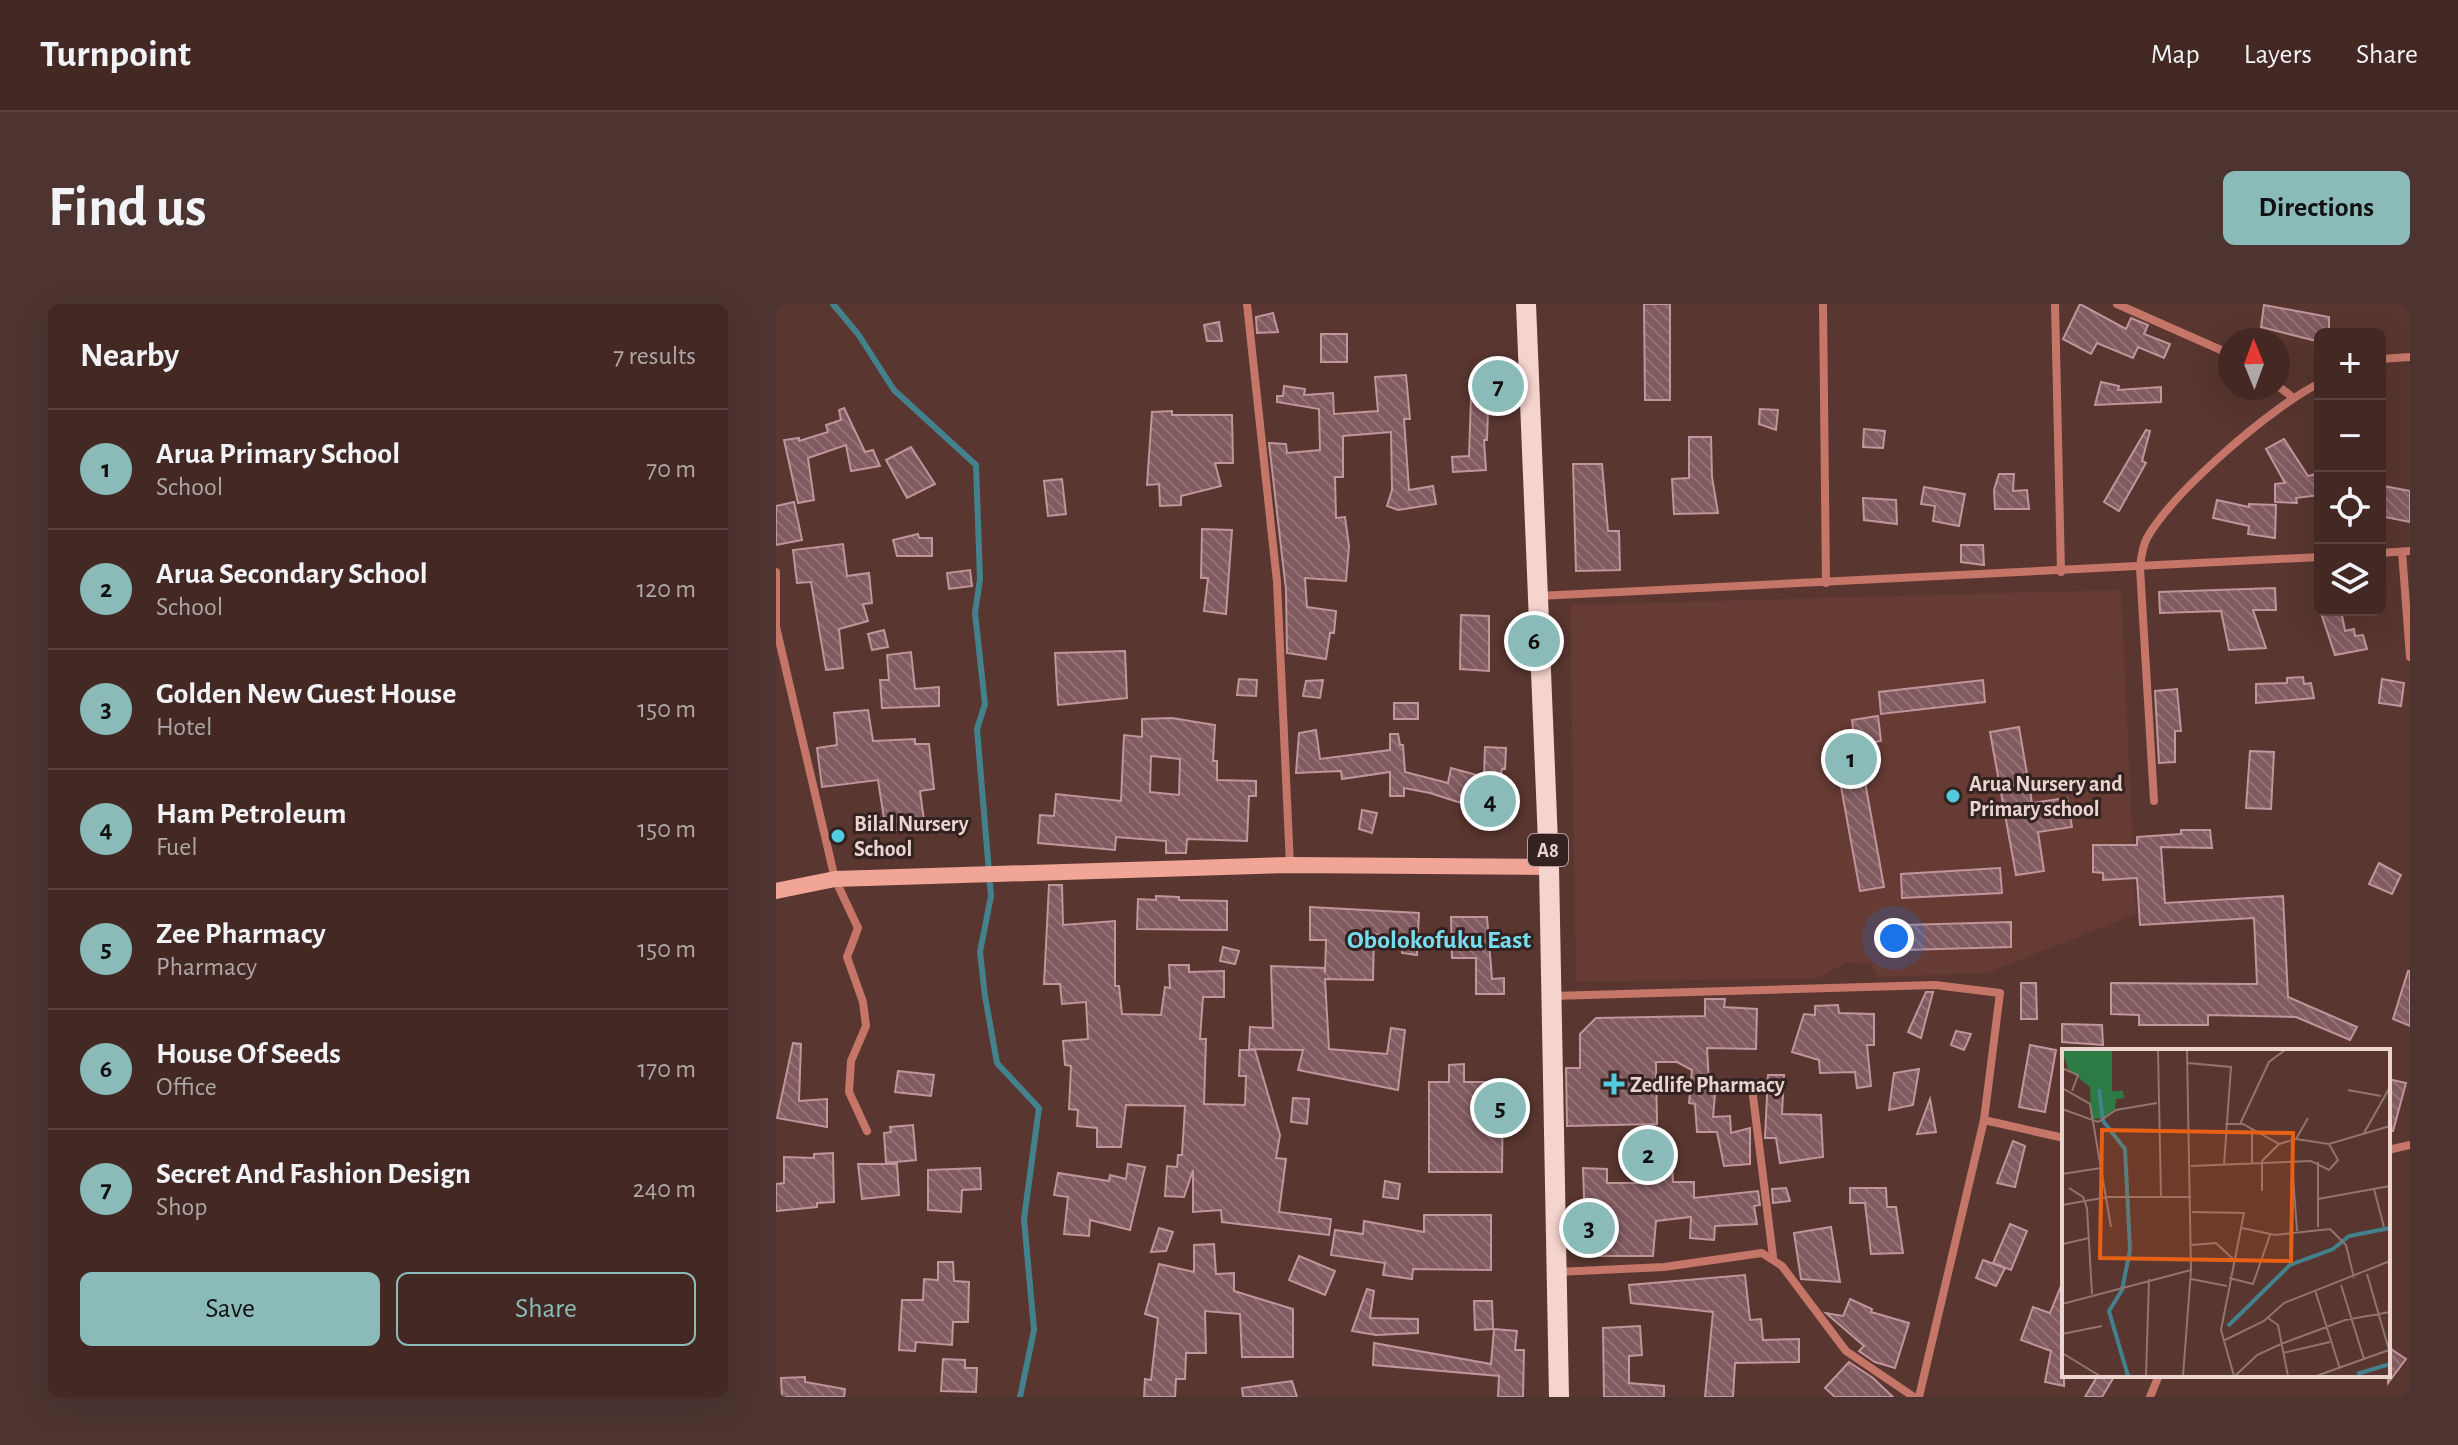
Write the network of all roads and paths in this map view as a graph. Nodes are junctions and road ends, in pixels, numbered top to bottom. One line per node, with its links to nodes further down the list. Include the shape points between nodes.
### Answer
1 (1247, 304): 21 (street, via 1277,582)
2 (1526, 304): 18 (main road, A8)
3 (1823, 304): 17 (street)
4 (2055, 304): 16 (street)
5 (2117, 304): 6 (street)
6 (2218, 349)
7 (2410, 357): 8 (street)
8 (2386, 359)
9 (2314, 386): 10 (street)
10 (2291, 396): 14 (street, via 2207,469 2154,527 2144,542)
11 (2406, 551): 12 (street); 19 (street)
12 (2386, 553)
13 (2314, 557): 14 (street)
14 (2140, 568): 16 (street); 20 (street)
15 (776, 572): 23 (street, via 776,627)
16 (2061, 572): 17 (street)
17 (1826, 583): 18 (street)
18 (1538, 596): 22 (main road, A8)
19 (2410, 657)
20 (2154, 801)
21 (1290, 865): 22 (street); 23 (street)
22 (1549, 867): 25 (main road, A8)
23 (835, 879): 24 (street); 28 (street, via 858,928 847,957 866,1026 847,1075 854,1110)
24 (776, 891)
25 (1552, 996): 27 (street, via 1935,985 2000,993); 33 (main road, A8)
26 (1753, 1096): 32 (street)
27 (1984, 1120): 29 (street); 36 (street)
28 (867, 1131)
29 (2062, 1138)
30 (2410, 1145): 31 (street)
31 (2390, 1150)
32 (1773, 1257): 33 (street, via 1762,1253 1664,1267); 36 (street, via 1846,1351)
33 (1556, 1272): 35 (main road, A8)
34 (2158, 1377): 37 (street)
35 (1559, 1397)
36 (1917, 1397)
37 (2150, 1397)

